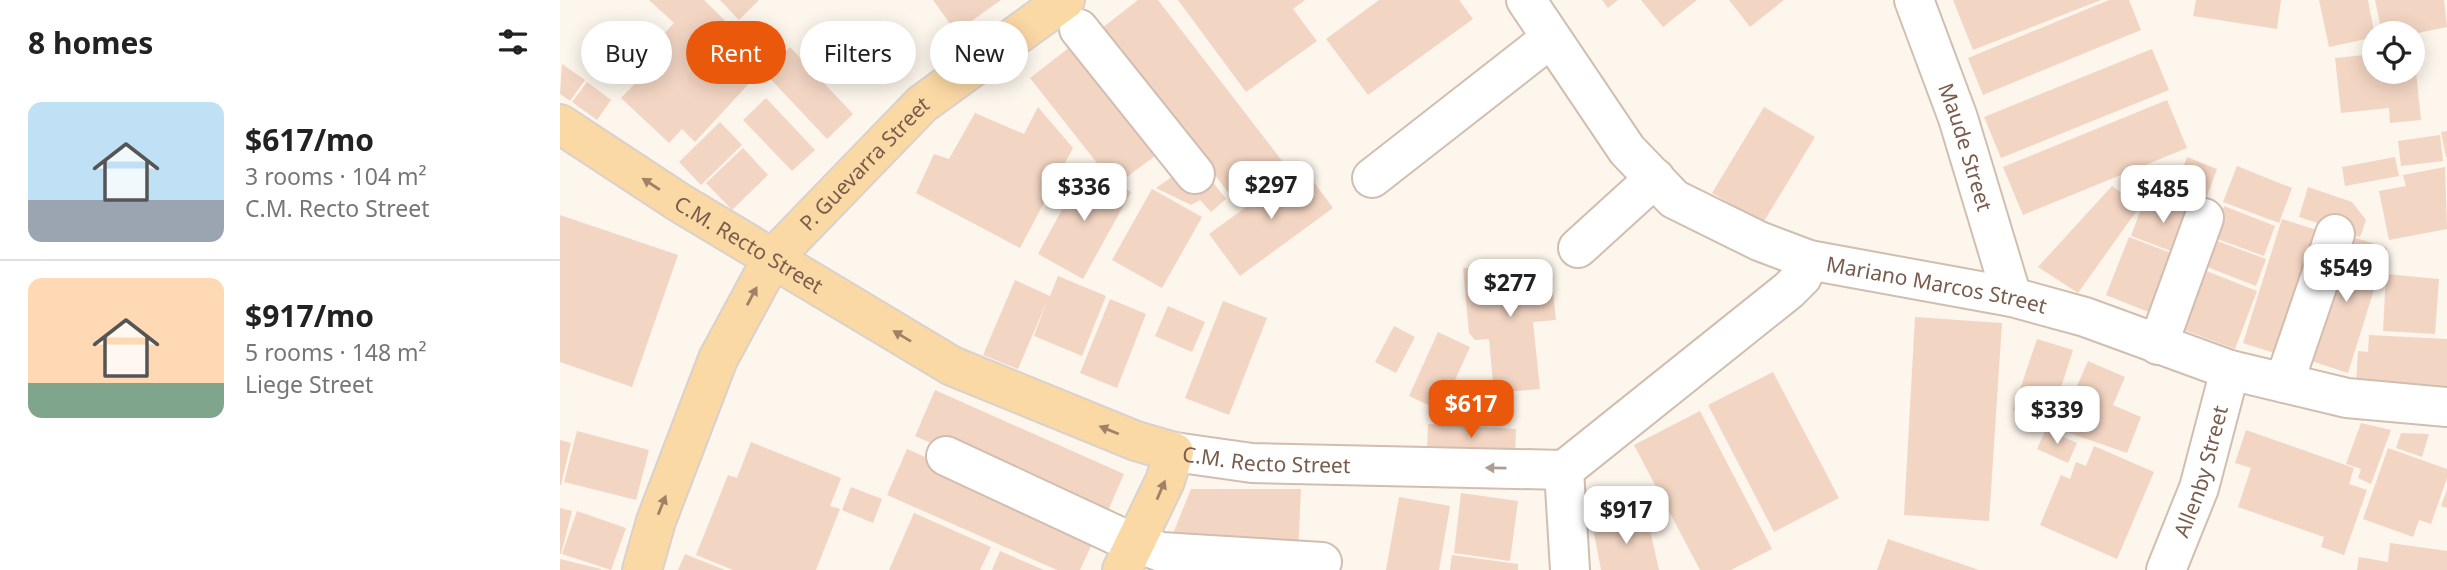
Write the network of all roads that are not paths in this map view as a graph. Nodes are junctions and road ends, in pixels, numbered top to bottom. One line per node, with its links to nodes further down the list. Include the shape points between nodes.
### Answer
1 (1526, 0): 4 (street, Mariano Marcos Street)
2 (1914, 0): 14 (street, Maude Street, via 1958,118)
3 (1072, 14): 6 (street); 12 (main road, P. Guevarra Street, via 922,104)
4 (1551, 38): 7 (street); 8 (street, Mariano Marcos Street, via 1627,150)
5 (560, 124): 12 (main road, C.M. Recto Street, one-way to 5)
6 (1195, 174)
7 (1372, 178)
8 (1655, 178): 11 (street); 13 (street, Mariano Marcos Street, via 1674,199)
9 (2204, 218): 15 (street)
10 (2335, 234): 17 (street)
11 (1578, 248)
12 (772, 259): 19 (main road, C.M. Recto Street, one-way to 12, via 952,366); 24 (main road, P. Guevarra Street, one-way to 12, via 718,359)
13 (1809, 260): 14 (street, Mariano Marcos Street); 21 (street, via 1789,290)
14 (2012, 297): 15 (street, Mariano Marcos Street, via 2085,317)
15 (2158, 345): 16 (street, Mariano Marcos Street)
16 (2230, 370): 17 (street, Mariano Marcos Street); 26 (street, Allenby Street, via 2199,488)
17 (2284, 383): 18 (street, Mariano Marcos Street, via 2347,398)
18 (2447, 407)
19 (1174, 452): 21 (street, C.M. Recto Street, one-way to 19, via 1252,463); 22 (main road, one-way to 19)
20 (946, 456): 22 (street)
21 (1564, 470): 25 (street)
22 (1149, 559): 23 (street)
23 (1322, 562)
24 (642, 570)
25 (1570, 570)
26 (2166, 570)

